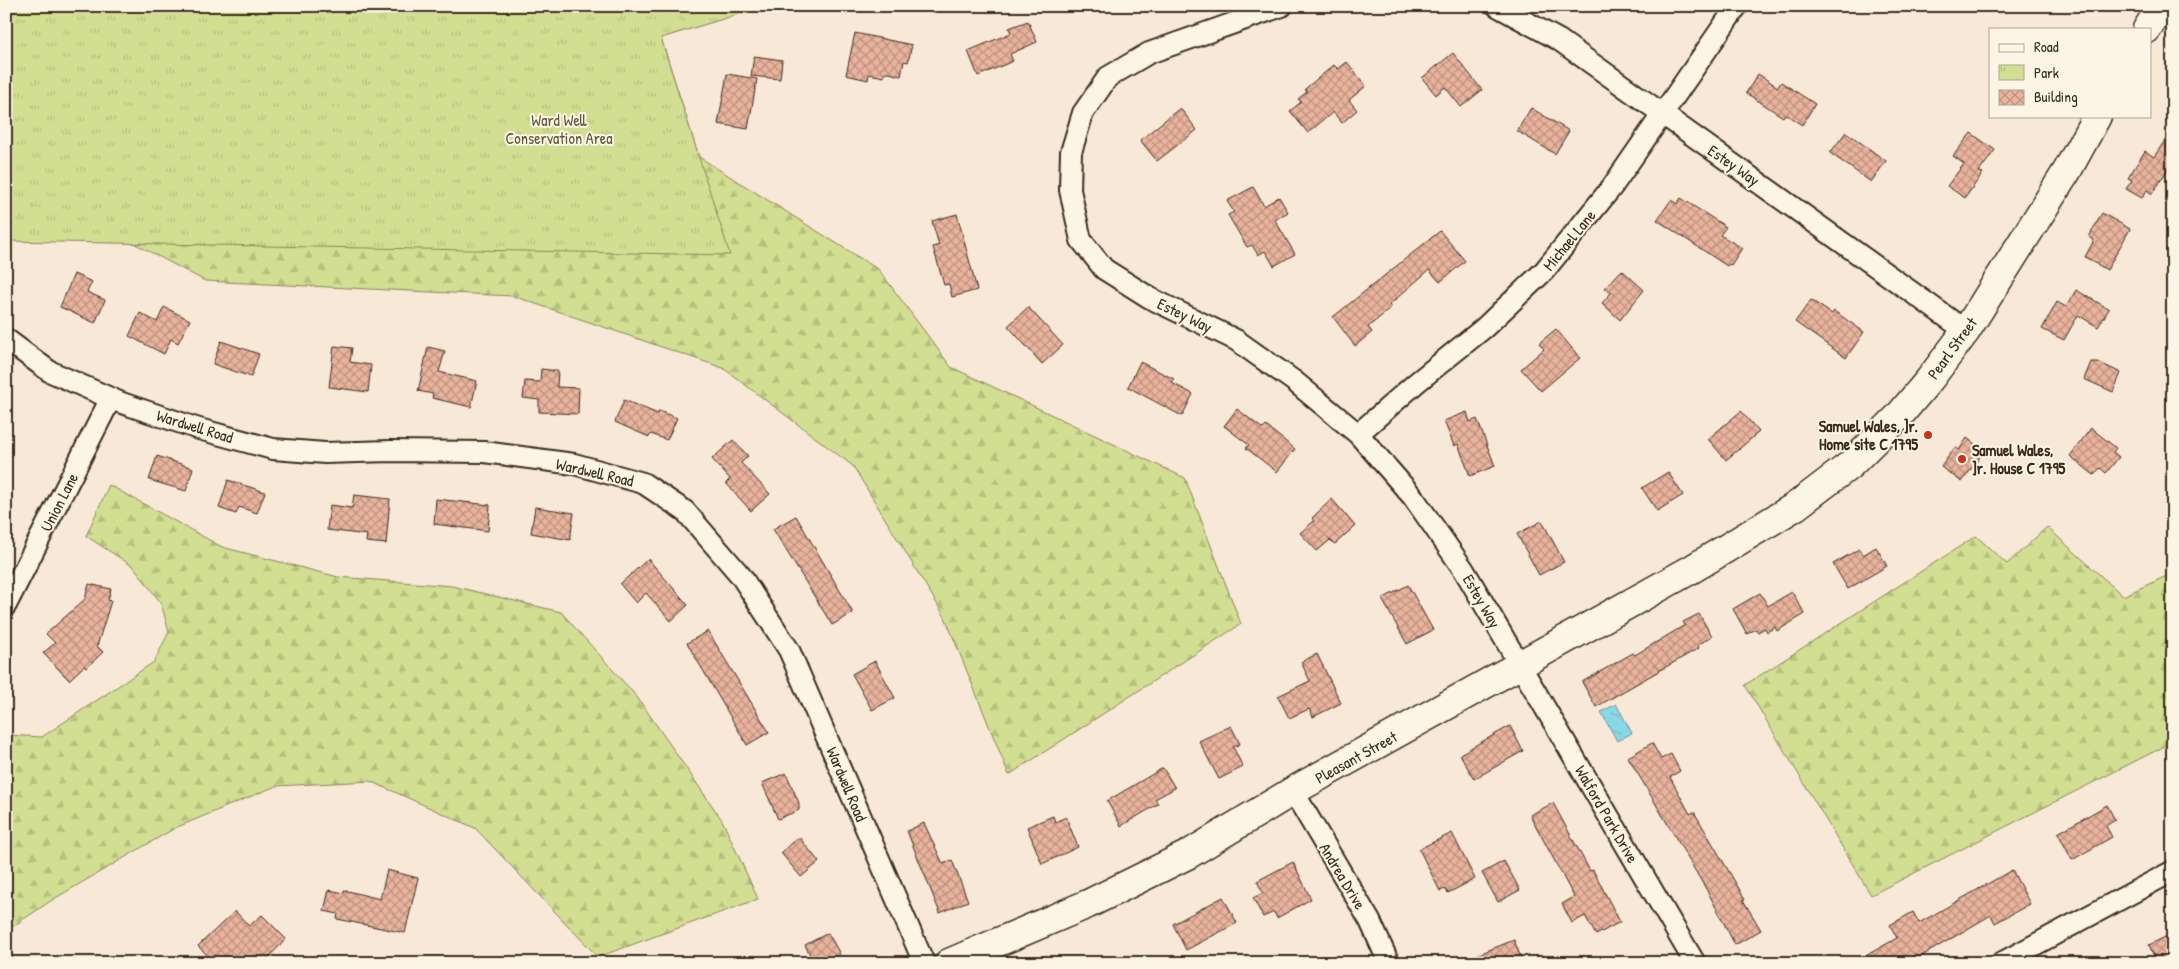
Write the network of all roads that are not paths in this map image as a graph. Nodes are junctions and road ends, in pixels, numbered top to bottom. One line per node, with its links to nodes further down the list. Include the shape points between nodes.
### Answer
1 (1282, 6): 11 (street, Estey Way, via 1149,53 1108,77 1083,113 1071,152 1070,190 1081,240 1104,269 1150,298 1236,340 1294,381)
2 (1497, 6): 6 (street, Estey Way, via 1559,40)
3 (1737, 6): 6 (street, Michael Lane)
4 (2162, 6): 5 (main road)
5 (2148, 28)
6 (1661, 113): 8 (street, Estey Way); 11 (street, Michael Lane, via 1612,187 1544,271 1484,328)
7 (2096, 118): 8 (main road, Pearl Street, via 2067,171)
8 (1966, 331): 12 (main road, Pearl Street, via 1898,418 1850,465 1796,506)
9 (6, 339): 10 (street, Wardwell Road, via 49,371)
10 (111, 398): 13 (street, Union Lane); 17 (street, Wardwell Road, via 200,429 273,449 325,453 484,452 574,464 643,484 685,511 741,576 789,650)
11 (1358, 434): 14 (street, Estey Way, via 1413,497)
12 (1753, 532): 14 (main road, Pleasant Street)
13 (6, 605)
14 (1519, 664): 15 (main road, Pleasant Street); 20 (street, Walford Park Drive)
15 (1293, 791): 18 (main road, Pleasant Street, via 1172,863 1088,904); 19 (street, Andrea Drive, via 1370,920)
16 (2173, 871): 21 (street)
17 (924, 963)
18 (949, 963)
19 (1389, 963)
20 (1695, 963)
21 (2001, 963)

